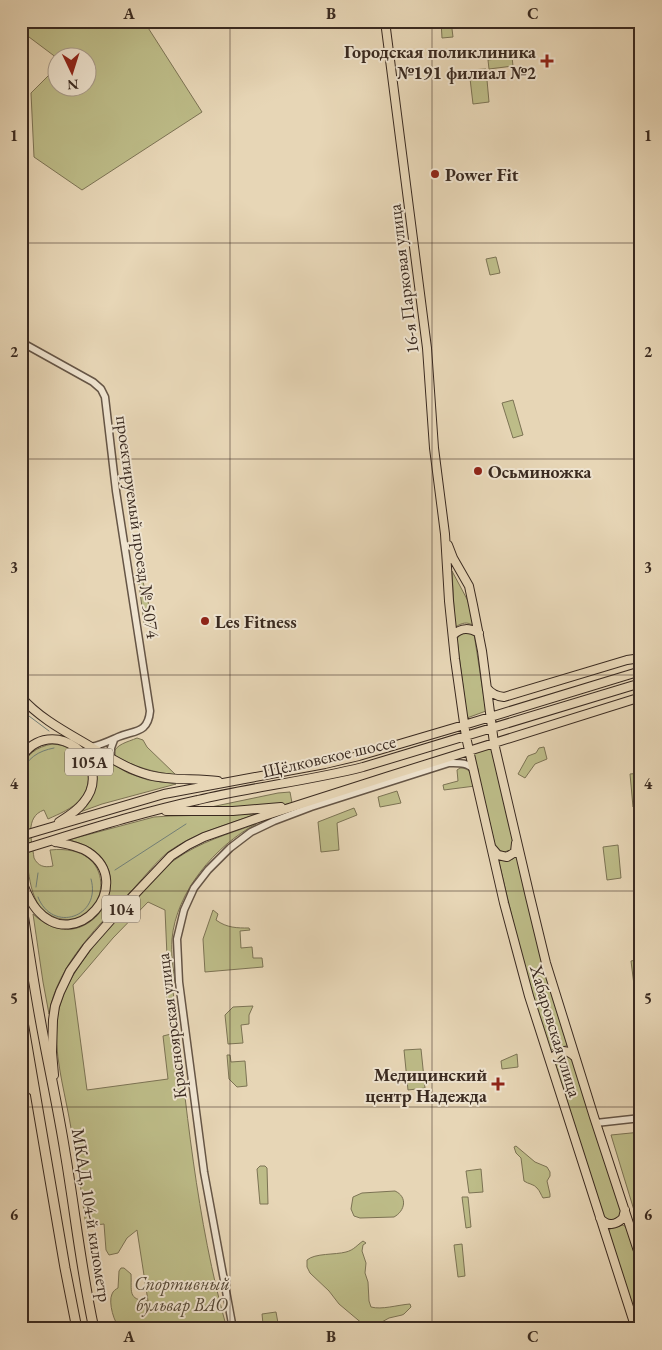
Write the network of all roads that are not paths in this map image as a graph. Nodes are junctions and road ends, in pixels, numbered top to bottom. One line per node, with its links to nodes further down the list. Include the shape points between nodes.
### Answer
1 (385, 21): 3 (main road, 16-я Парковая улица, via 426,335 433,442)
2 (21, 342): 16 (street, проектируемый проезд № 5074, via 93,382 104,397 150,712 146,726)
3 (445, 534): 4 (main road, 16-я Парковая улица, via 453,558 469,586); 5 (main road, 16-я Парковая улица)
4 (479, 633): 5 (main road, via 465,628); 9 (main road, 16-я Парковая улица)
5 (453, 635): 13 (main road, 16-я Парковая улица)
6 (641, 657): 9 (main road, via 504,697 494,695)
7 (641, 671): 12 (main road, Щёлковское шоссе)
8 (641, 683): 14 (main road, Щёлковское шоссе)
9 (486, 688): 12 (main road, 16-я Парковая улица)
10 (21, 696): 18 (main road, via 34,710)
11 (640, 697): 17 (main road)
12 (490, 717): 13 (main road, Щёлковское шоссе); 14 (main road, 16-я Парковая улица)
13 (464, 725): 15 (main road, 16-я Парковая улица); 23 (main road, Щёлковское шоссе, via 342,760)
14 (491, 729): 15 (main road, Щёлковское шоссе); 17 (main road, Хабаровская улица)
15 (466, 737): 19 (main road, Хабаровская улица); 25 (main road, Щёлковское шоссе, via 345,771 230,792)
16 (114, 740): 18 (street, проектируемый проезд № 5074); 21 (street)
17 (494, 743): 19 (main road); 28 (main road, Хабаровская улица)
18 (91, 747): 21 (main road)
19 (469, 750): 22 (main road, Хабаровская улица); 24 (main road)
20 (21, 758): 26 (main road, 105A, via 36,744 60,740 81,751 90,764 92,781 88,796 77,809)
21 (111, 759): 23 (main road, via 156,777)
22 (474, 770): 30 (main road, Хабаровская улица); 47 (street, Красноярская улица, via 466,764 449,763 274,821 240,840 214,864 189,897 180,920 177,950 204,1172)
23 (227, 782): 26 (main road, Щёлковское шоссе, via 164,794)
24 (307, 802): 25 (main road, via 234,811); 38 (main road, 104, via 204,837 171,856 87,947 70,970 55,1006 52,1052)
25 (154, 811): 29 (main road, Щёлковское шоссе)
26 (50, 828): 27 (main road, Щёлковское шоссе)
27 (21, 836)
28 (516, 840): 30 (main road, via 515,852 507,857 498,855); 35 (main road, Хабаровская улица, via 546,963)
29 (50, 841): 31 (main road, Щёлковское шоссе); 32 (main road, via 82,848 97,860 104,871 106,884 98,908 78,922 65,924 53,921 33,905)
30 (491, 847): 37 (main road, Хабаровская улица, via 518,960)
31 (21, 850)
32 (21, 879)
33 (21, 900): 38 (highway, МКАД, 104-й километр)
34 (21, 1010): 39 (highway, МКАД, 104-й километр)
35 (575, 1057): 37 (main road, via 563,1051 553,1057); 41 (main road, Хабаровская улица)
36 (21, 1064): 39 (main road)
37 (551, 1064): 43 (main road, Хабаровская улица)
38 (58, 1107): 46 (highway, МКАД, 104-й километр)
39 (39, 1109): 45 (highway, МКАД, 104-й километр)
40 (641, 1118): 41 (street)
41 (596, 1123): 42 (main road, Хабаровская улица)
42 (625, 1210): 43 (main road, via 617,1223 607,1224); 44 (main road, Хабаровская улица)
43 (600, 1218): 48 (main road, Хабаровская улица)
44 (641, 1260)
45 (77, 1329)
46 (94, 1329)
47 (233, 1329)
48 (636, 1329)

